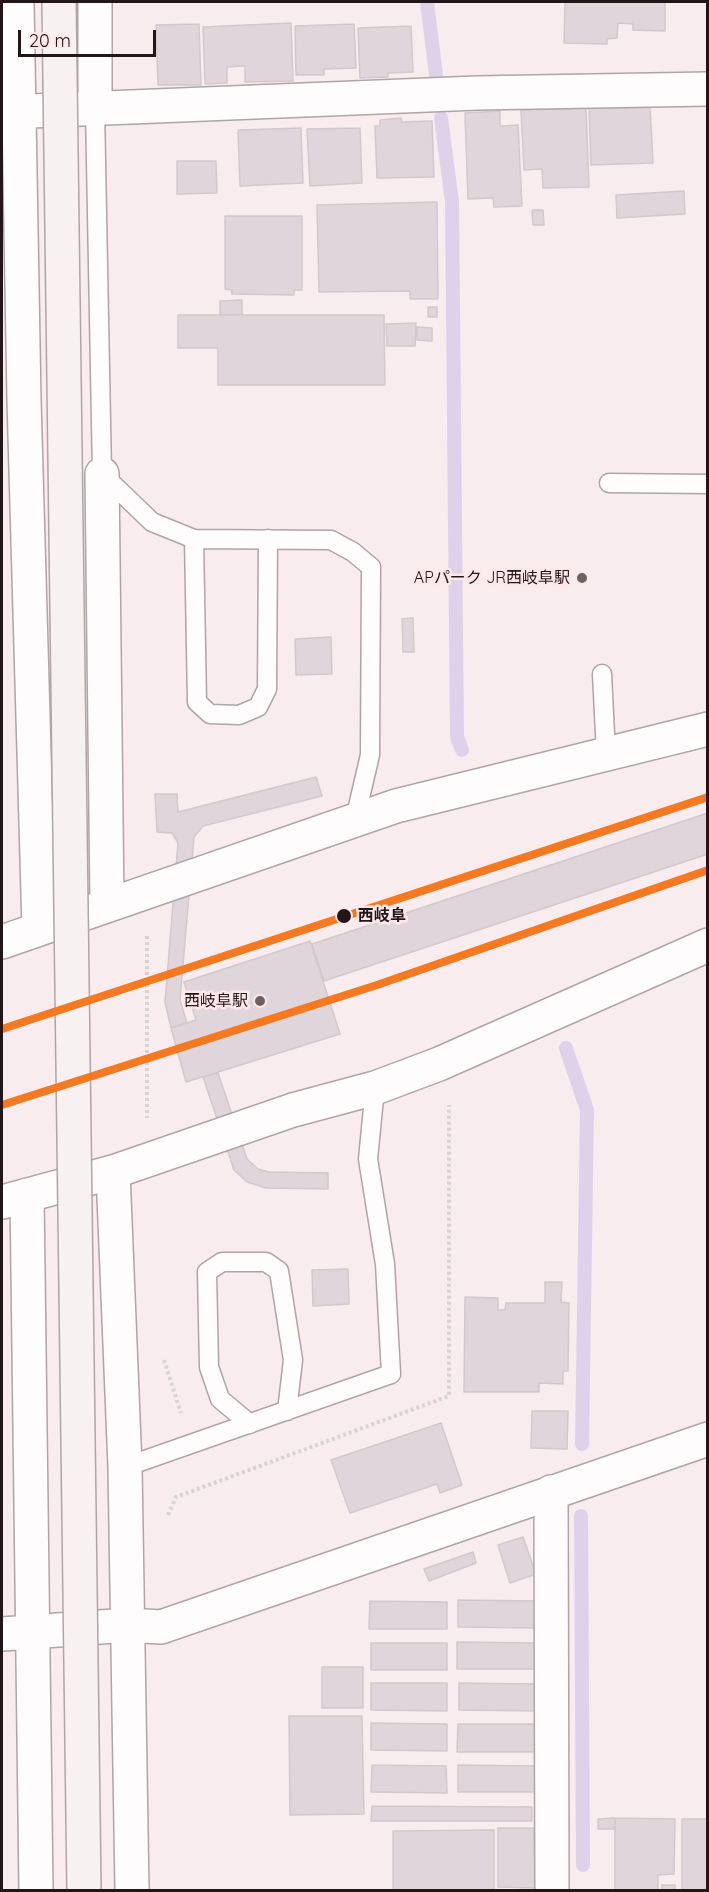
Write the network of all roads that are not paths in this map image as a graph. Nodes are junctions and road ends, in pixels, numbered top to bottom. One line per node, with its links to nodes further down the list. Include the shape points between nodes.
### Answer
1 (17, 2): 6 (street)
2 (59, 2): 32 (street, bridge)
3 (95, 2): 5 (street)
4 (708, 89): 5 (street, via 454,94)
5 (95, 109): 6 (street); 7 (lane)
6 (10, 111): 17 (street)
7 (102, 474): 10 (lane, via 152,522); 16 (street)
8 (609, 483): 9 (lane)
9 (708, 484)
10 (194, 539): 11 (lane); 11 (lane, via 197,702 210,714 239,715 258,707 267,689)
11 (268, 539): 15 (lane, via 331,540 371,567 370,755)
12 (602, 674): 14 (lane)
13 (708, 729): 14 (street)
14 (606, 754): 15 (street)
15 (355, 819): 16 (street)
16 (107, 904): 17 (street)
17 (39, 928): 18 (street)
18 (2, 942)
19 (708, 945): 20 (street, via 439,1064)
20 (375, 1088): 21 (street, via 293,1110); 23 (lane, via 368,1159 385,1264 391,1374)
21 (113, 1172): 22 (street); 26 (street)
22 (14, 1199): 29 (street)
23 (287, 1412): 24 (lane); 24 (lane, via 293,1360 279,1270 266,1262 222,1262 207,1272 208,1367 220,1399)
24 (250, 1424): 26 (lane)
25 (708, 1439): 27 (street)
26 (125, 1467): 28 (street)
27 (551, 1492): 28 (street, via 161,1627); 34 (street)
28 (128, 1626): 29 (street); 33 (street)
29 (34, 1633): 30 (street); 31 (street)
30 (2, 1634)
31 (36, 1890)
32 (84, 1890)
33 (132, 1890)
34 (552, 1890)

